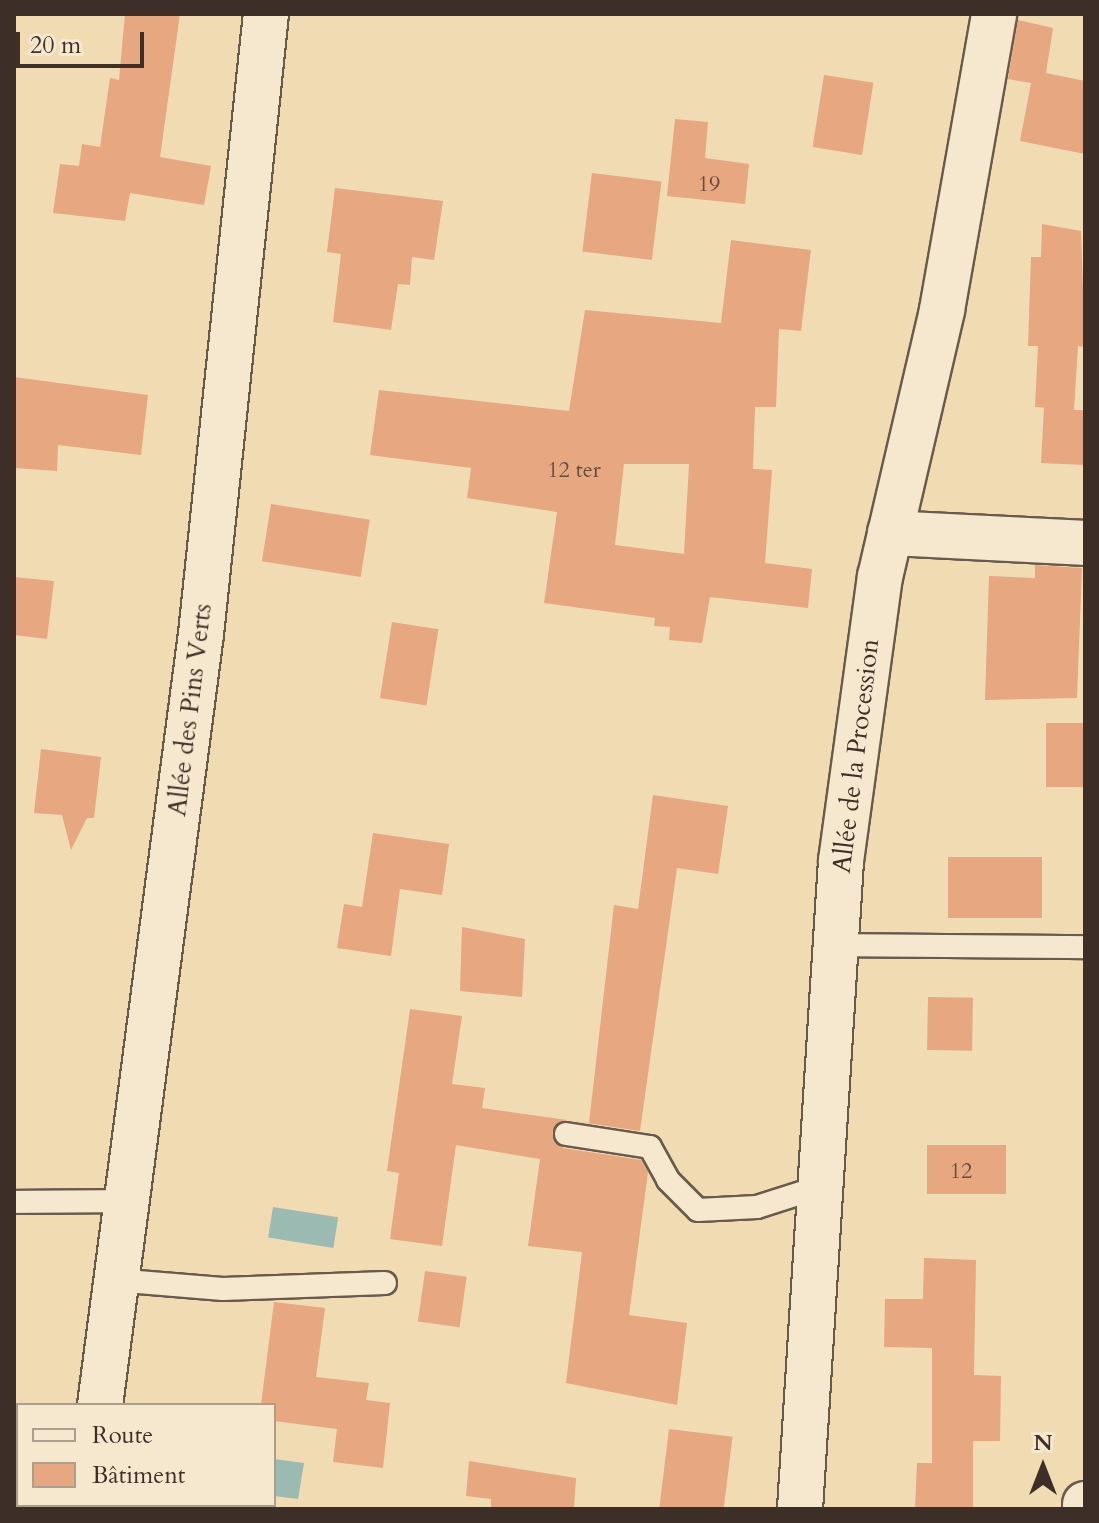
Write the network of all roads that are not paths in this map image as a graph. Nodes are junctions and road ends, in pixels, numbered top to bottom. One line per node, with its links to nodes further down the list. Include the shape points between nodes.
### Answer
1 (266, 14): 9 (street, Allée des Pins Verts, via 201,634)
2 (994, 14): 3 (street, Allée de la Procession, via 942,310)
3 (890, 533): 4 (street); 5 (street, Allée de la Procession)
4 (1085, 543)
5 (835, 945): 6 (lane); 8 (street, Allée de la Procession)
6 (1085, 947)
7 (566, 1134): 8 (lane, via 650,1147 668,1180 698,1210 757,1207)
8 (823, 1186): 14 (street, Allée de la Procession)
9 (124, 1201): 10 (lane); 11 (street, Allée des Pins Verts)
10 (14, 1202)
11 (114, 1280): 12 (lane, via 223,1289); 13 (street, Allée des Pins Verts)
12 (385, 1283)
13 (100, 1403)
14 (800, 1509)

